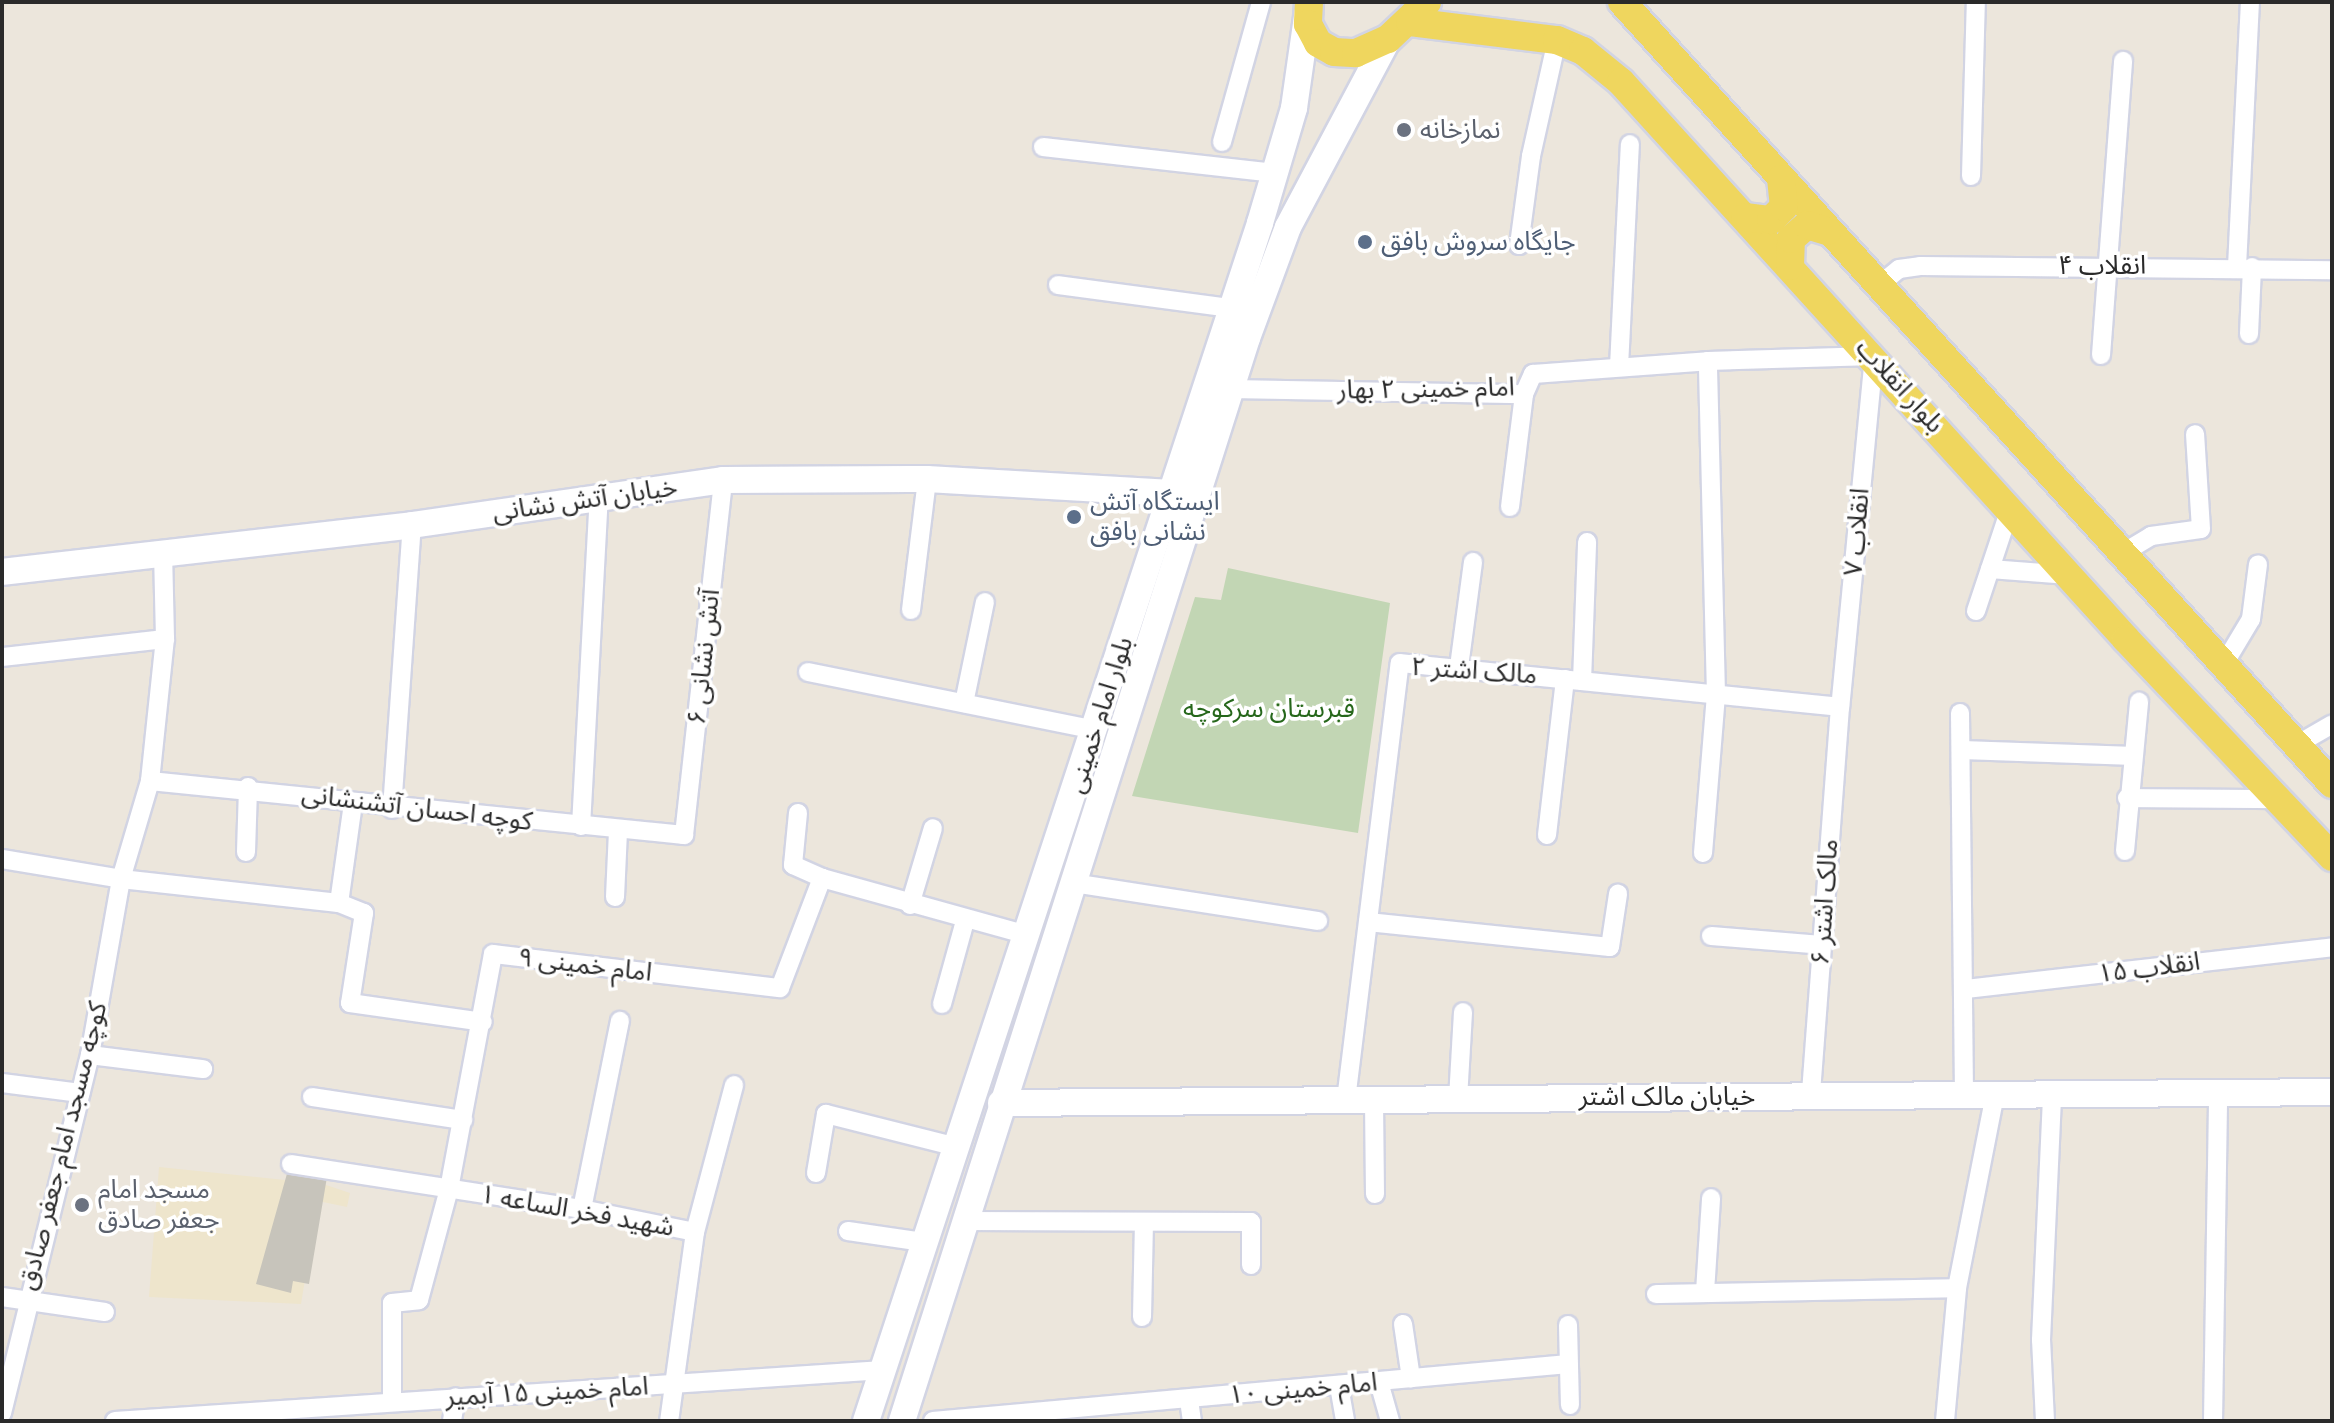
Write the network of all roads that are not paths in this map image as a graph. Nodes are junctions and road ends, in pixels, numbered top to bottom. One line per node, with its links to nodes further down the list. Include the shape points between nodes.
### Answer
1 (1261, 2): 9 (street)
2 (1309, 2): 6 (main road, via 1308,24 1318,43 1334,52 1356,53); 12 (main road, بلوار امام خمینی, via 1294,108)
3 (1622, 2): 14 (main road, بلوار انقلاب)
4 (1976, 2): 13 (street)
5 (2250, 2): 20 (street)
6 (1408, 21): 7 (main road, بلوار انقلاب); 30 (main road, بلوار امام خمینی, via 1288,227)
7 (1557, 40): 15 (main road, بلوار انقلاب, via 1583,51 1621,82); 17 (street, via 1531,156)
8 (2123, 61): 18 (street)
9 (1222, 142)
10 (1630, 144): 29 (street)
11 (1043, 147): 12 (street)
12 (1273, 173): 24 (main road, بلوار امام خمینی)
13 (1971, 176)
14 (1781, 179): 15 (main road, via 1784,207 1771,220); 16 (main road, بلوار انقلاب)
15 (1745, 217): 19 (main road, بلوار انقلاب)
16 (1827, 231): 19 (main road, via 1807,225 1791,239); 23 (main road, بلوار انقلاب)
17 (1519, 245)
18 (2110, 265): 20 (street, انقلاب ۴); 23 (street, انقلاب ۴, via 1920,266 1899,269); 26 (street)
19 (1790, 266): 27 (main road, بلوار انقلاب)
20 (2245, 267): 21 (street, انقلاب ۴); 25 (street)
21 (2332, 270)
22 (1058, 285): 24 (street)
23 (1878, 286): 42 (main road, بلوار انقلاب)
24 (1231, 308): 35 (main road, بلوار امام خمینی)
25 (2249, 334)
26 (2101, 355)
27 (1874, 356): 28 (street, امام خمینی ۲ بهار); 38 (main road, بلوار انقلاب); 63 (street, انقلاب ۷)
28 (1708, 361): 29 (street, امام خمینی ۲ بهار); 60 (street)
29 (1619, 367): 31 (street, امام خمینی ۲ بهار, via 1533,374)
30 (1230, 389): 31 (street, امام خمینی ۲ بهار); 51 (main road, بلوار امام خمینی)
31 (1524, 394): 37 (street)
32 (2195, 434): 42 (street, via 2201,529 2151,536)
33 (927, 479): 34 (main road, خیابان آتش نشانی); 35 (main road, خیابان آتش نشانی); 49 (street)
34 (723, 480): 36 (main road, خیابان آتش نشانی); 82 (street, آتش نشانی ۶)
35 (1172, 493): 51 (main road, بلوار امام خمینی)
36 (599, 497): 39 (main road, خیابان آتش نشانی); 79 (street)
37 (1510, 507)
38 (2010, 509): 45 (street); 47 (main road, بلوار انقلاب)
39 (412, 525): 41 (main road, خیابان آتش نشانی); 77 (street)
40 (1587, 542): 58 (street)
41 (163, 552): 46 (main road, خیابان آتش نشانی); 52 (street, کوچه مسجد امام جعفر صادق)
42 (2123, 553): 54 (main road, بلوار انقلاب)
43 (1473, 562): 55 (street)
44 (2258, 564): 54 (street, via 2251,619)
45 (1990, 569): 47 (street); 50 (street)
46 (2, 572)
47 (2069, 575): 75 (main road, بلوار انقلاب)
48 (985, 602): 62 (street)
49 (911, 610)
50 (1976, 611)
51 (1145, 617): 57 (main road, بلوار امام خمینی); 59 (main road, بلوار امام خمینی)
52 (165, 639): 53 (street); 71 (street, کوچه مسجد امام جعفر صادق)
53 (2, 657)
54 (2224, 664): 68 (main road, بلوار انقلاب)
55 (1459, 667): 58 (street, مالک اشتر ۲); 98 (street, مالک اشتر ۲, via 1400,663)
56 (808, 672): 62 (street)
57 (1112, 677): 59 (main road, via 1132,675); 66 (main road, بلوار امام خمینی)
58 (1574, 680): 60 (street, مالک اشتر ۲); 83 (street)
59 (1135, 691): 91 (main road, بلوار امام خمینی)
60 (1716, 695): 63 (street, مالک اشتر ۲); 86 (street)
61 (2139, 702): 70 (street)
62 (964, 703): 66 (street)
63 (1840, 707): 101 (street, مالک اشتر ۶)
64 (1960, 713): 69 (street)
65 (2332, 724): 68 (street)
66 (1096, 730): 99 (main road, بلوار امام خمینی)
67 (2332, 741): 68 (street)
68 (2298, 744): 72 (main road, بلوار انقلاب)
69 (1964, 750): 70 (street); 103 (street)
70 (2133, 756): 74 (street)
71 (150, 781): 73 (street, کوچه احسان آتشنشانی); 90 (street, کوچه مسجد امام جعفر صادق)
72 (2332, 784)
73 (248, 787): 76 (street, کوچه احسان آتشنشانی); 85 (street)
74 (2127, 798): 75 (street); 84 (street)
75 (2280, 799): 87 (main road, بلوار انقلاب)
76 (353, 803): 77 (street, کوچه احسان آتشنشانی); 94 (street)
77 (392, 809): 79 (street, کوچه احسان آتشنشانی)
78 (798, 813): 89 (street, via 793,865)
79 (581, 826): 81 (street, کوچه احسان آتشنشانی)
80 (933, 828): 95 (street)
81 (618, 830): 82 (street, کوچه احسان آتشنشانی); 93 (street)
82 (684, 835)
83 (1547, 835)
84 (2125, 851)
85 (246, 852)
86 (1703, 853)
87 (2332, 857)
88 (2, 859): 90 (street)
89 (822, 878): 95 (street); 107 (street, امام خمینی ۹, via 780,988 493,954)
90 (121, 879): 94 (street); 108 (street, کوچه مسجد امام جعفر صادق)
91 (1073, 883): 97 (street); 123 (main road, بلوار امام خمینی)
92 (1618, 894): 98 (street, via 1610,947)
93 (615, 897)
94 (339, 903): 107 (street, via 364,913 350,1003)
95 (910, 905): 96 (street)
96 (965, 921): 99 (street); 104 (street)
97 (1318, 921)
98 (1368, 922): 121 (street, مالک اشتر ۲)
99 (1024, 934): 125 (main road, بلوار امام خمینی)
100 (1711, 936): 101 (street)
101 (1822, 945): 118 (street, مالک اشتر ۶)
102 (2332, 947): 103 (street, انقلاب ۱۵)
103 (1966, 989): 116 (street)
104 (942, 1004)
105 (1463, 1012): 120 (street)
106 (620, 1021): 131 (street)
107 (483, 1022): 124 (street, امام خمینی ۹)
108 (90, 1055): 109 (street); 113 (street, کوچه مسجد امام جعفر صادق)
109 (203, 1069)
110 (2, 1083): 113 (street)
111 (734, 1085): 135 (street)
112 (2332, 1092): 114 (main road, خیابان مالک اشتر)
113 (80, 1093): 142 (street, کوچه مسجد امام جعفر صادق)
114 (2218, 1093): 115 (main road, خیابان مالک اشتر); 173 (street)
115 (2052, 1094): 117 (main road, خیابان مالک اشتر); 172 (street, via 2041,1326)
116 (1964, 1095): 117 (main road, خیابان مالک اشتر); 118 (main road, خیابان مالک اشتر)
117 (1995, 1095): 138 (street)
118 (1811, 1096): 120 (main road, خیابان مالک اشتر)
119 (312, 1097): 124 (street)
120 (1458, 1099): 122 (main road, خیابان مالک اشتر)
121 (1346, 1100): 122 (main road, خیابان مالک اشتر); 123 (main road, خیابان مالک اشتر)
122 (1374, 1100): 129 (street)
123 (1001, 1103): 132 (main road, بلوار امام خمینی)
124 (463, 1120): 128 (street, امام خمینی ۹)
125 (953, 1146): 127 (street, via 826,1114); 136 (main road, بلوار امام خمینی)
126 (291, 1164): 128 (street, شهید فخر الساعه ۱)
127 (816, 1173)
128 (449, 1189): 131 (street, شهید فخر الساعه ۱); 155 (street, امام خمینی ۹, via 419,1300 392,1303)
129 (1375, 1194)
130 (1711, 1198): 139 (street)
131 (582, 1209): 135 (street, شهید فخر الساعه ۱)
132 (964, 1221): 133 (street); 166 (main road, بلوار امام خمینی)
133 (1144, 1225): 137 (street, via 1251,1222); 144 (street)
134 (848, 1231): 136 (street)
135 (695, 1232): 151 (street, شهید فخر الساعه ۱)
136 (923, 1242): 148 (main road, بلوار امام خمینی)
137 (1251, 1265)
138 (1957, 1288): 139 (street); 171 (street)
139 (1705, 1292): 140 (street)
140 (1656, 1294)
141 (2, 1297): 142 (street)
142 (26, 1300): 143 (street); 158 (street, کوچه مسجد امام جعفر صادق)
143 (105, 1312)
144 (1142, 1317)
145 (1403, 1324): 149 (street)
146 (1568, 1325): 147 (street)
147 (1568, 1364): 149 (street, امام خمینی ۱۰); 156 (street)
148 (883, 1370): 151 (street, امام خمینی ۱۵ آبمیر); 165 (main road, بلوار امام خمینی)
149 (1411, 1378): 150 (street, امام خمینی ۱۰)
150 (1379, 1382): 152 (street, امام خمینی ۱۰); 170 (street)
151 (676, 1384): 153 (street, امام خمینی ۱۵ آبمیر); 164 (street, شهید فخر الساعه ۱)
152 (1339, 1386): 154 (street, امام خمینی ۱۰); 169 (street)
153 (456, 1397): 155 (street, امام خمینی ۱۵ آبمیر); 163 (street)
154 (1189, 1400): 160 (street, امام خمینی ۱۰); 168 (street)
155 (392, 1401): 157 (street, امام خمینی ۱۵ آبمیر)
156 (1570, 1405)
157 (356, 1412): 159 (street, امام خمینی ۱۵ آبمیر)
158 (2, 1413)
159 (222, 1418): 162 (street, امام خمینی ۱۵ آبمیر)
160 (990, 1420): 167 (street, امام خمینی ۱۰)
161 (115, 1421): 162 (street, امام خمینی ۱۵ آبمیر)
162 (130, 1421)
163 (452, 1421)
164 (669, 1421)
165 (866, 1421)
166 (902, 1421)
167 (933, 1421)
168 (1192, 1421)
169 (1345, 1421)
170 (1390, 1421)
171 (1945, 1421)
172 (2045, 1421)
173 (2213, 1421)

